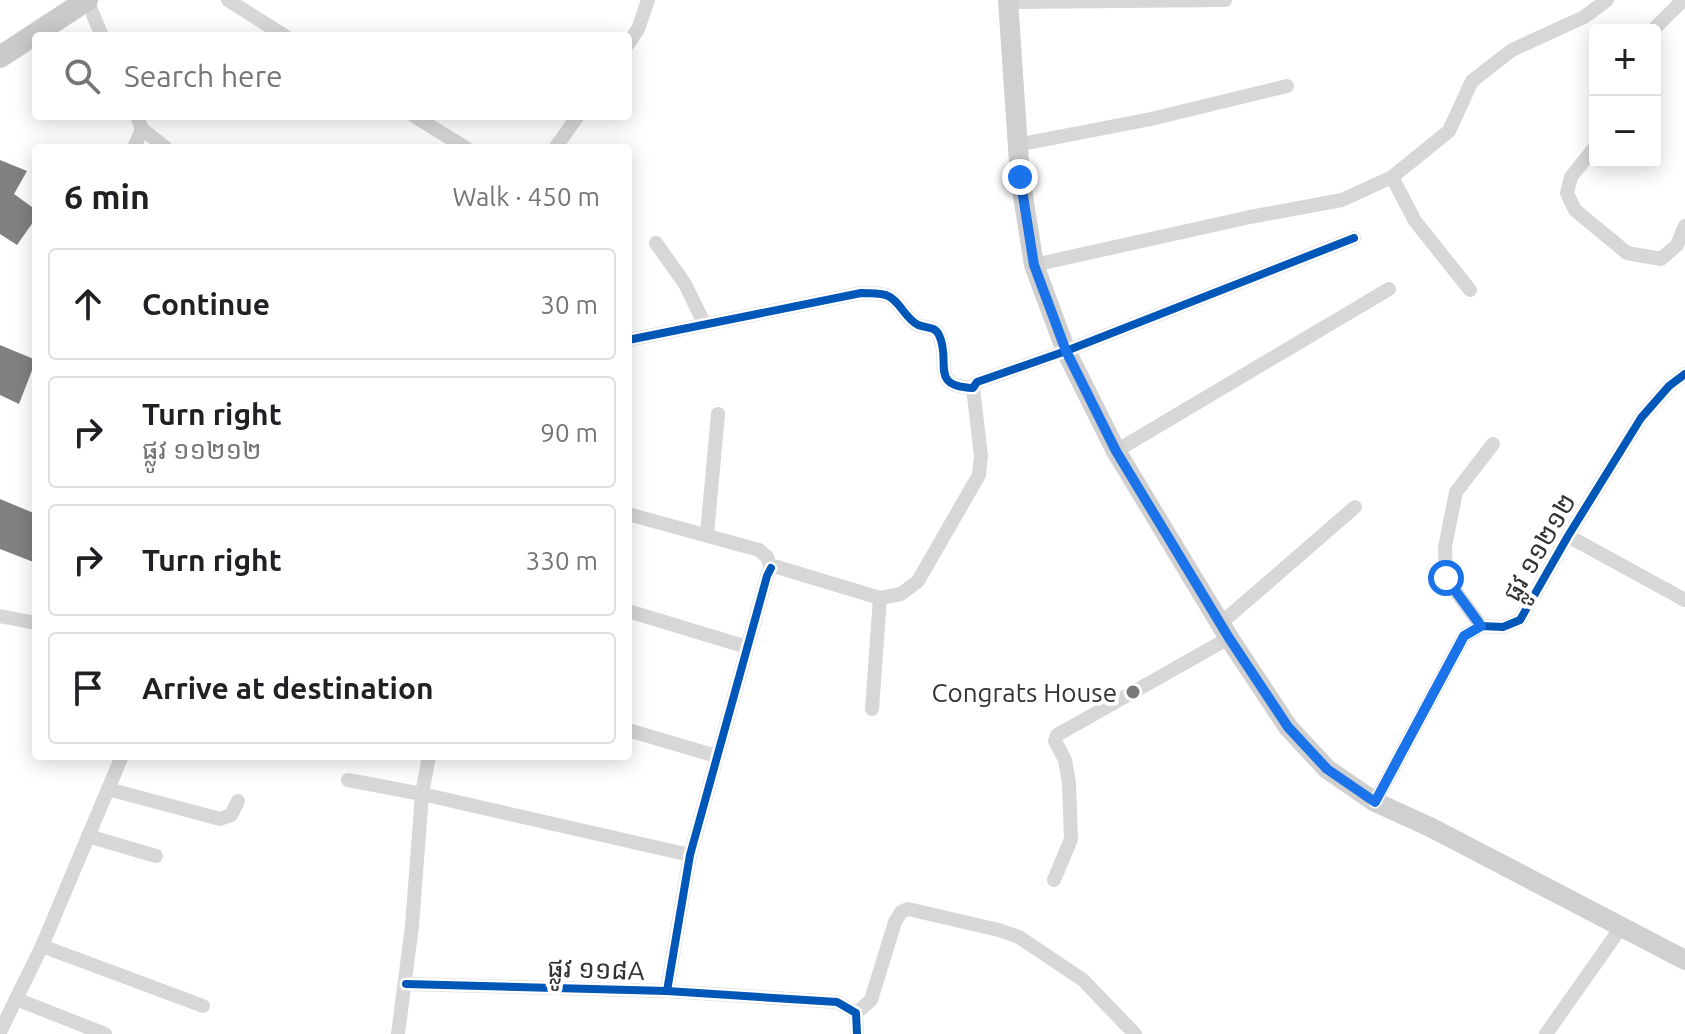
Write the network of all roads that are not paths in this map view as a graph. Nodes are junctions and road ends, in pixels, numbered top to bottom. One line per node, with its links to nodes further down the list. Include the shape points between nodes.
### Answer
1 (87, 0): 9 (main road); 10 (street)
2 (228, 0): 11 (street)
3 (648, 0): 13 (street)
4 (1225, 0): 7 (street)
5 (1607, 0): 25 (street, via 1584,17 1512,50 1472,81 1449,131)
6 (1683, 0): 8 (street)
7 (1008, 1): 23 (main road)
8 (1659, 24)
9 (38, 32)
10 (100, 32)
11 (279, 32)
12 (32, 36): 14 (main road)
13 (632, 38)
14 (0, 57)
15 (1287, 86): 23 (street)
16 (420, 120): 21 (street)
17 (575, 120): 22 (street)
18 (140, 122): 19 (street); 20 (street)
19 (135, 144)
20 (162, 144)
21 (460, 144)
22 (558, 144)
23 (1017, 145): 29 (main road)
24 (1589, 154): 26 (street, via 1571,177 1567,193 1575,210 1627,253 1661,259 1677,245)
25 (1392, 177): 29 (street, via 1342,200); 31 (street, via 1415,221)
26 (1685, 226)
27 (1354, 238): 34 (street)
28 (656, 243): 32 (street)
29 (1034, 265): 34 (main road)
30 (1389, 289): 39 (street)
31 (1470, 290)
32 (704, 323): 33 (street); 36 (street, via 861,293 884,294 912,322 935,329 945,377 952,385)
33 (632, 339)
34 (1066, 351): 36 (street, via 977,382); 39 (main road)
35 (1685, 374): 43 (street, ផ្លូវ ១១២១២, via 1641,418)
36 (973, 388): 45 (street, via 979,475 918,581 901,594)
37 (718, 414): 42 (street)
38 (1493, 444): 50 (street, via 1456,492 1445,547 1446,578)
39 (1116, 451): 51 (main road)
40 (1355, 507): 51 (street)
41 (632, 515): 42 (street)
42 (707, 534): 44 (street, via 759,550)
43 (1568, 536): 46 (street); 50 (street, ផ្លូវ ១១២១២, via 1520,620 1503,627)
44 (771, 568): 45 (street); 52 (street)
45 (880, 598): 53 (street)
46 (1684, 598)
47 (632, 612): 52 (street)
48 (0, 616): 49 (street)
49 (32, 622)
50 (1481, 626): 62 (street, ផ្លូវ ១១២១២, via 1464,636)
51 (1224, 631): 62 (main road, via 1288,727 1327,769); 66 (street, via 1057,735 1069,783 1071,839)
52 (747, 647): 55 (street)
53 (872, 709)
54 (632, 731): 55 (street)
55 (716, 756): 64 (street)
56 (120, 760): 59 (street)
57 (428, 760): 60 (street)
58 (348, 780): 60 (street)
59 (108, 789): 61 (street, via 220,819 231,815); 63 (street)
60 (422, 794): 64 (street); 70 (street)
61 (238, 801)
62 (1375, 802): 67 (main road)
63 (88, 836): 65 (street); 68 (street)
64 (690, 855): 71 (street)
65 (156, 856)
66 (1054, 880)
67 (1622, 926): 69 (main road); 80 (street)
68 (42, 946): 72 (street); 73 (street)
69 (1685, 960)
70 (406, 984): 71 (street, ផ្លូវ ១១៨A); 77 (street)
71 (667, 991): 74 (street, ផ្លូវ ១១៨A, via 837,1002)
72 (16, 999): 75 (street); 76 (street)
73 (203, 1006)
74 (856, 1013): 78 (street); 79 (street, via 871,1000 895,922 908,909 1019,937 1083,980)
75 (0, 1032)
76 (105, 1034)
77 (398, 1034)
78 (857, 1034)
79 (1135, 1034)
80 (1546, 1034)

